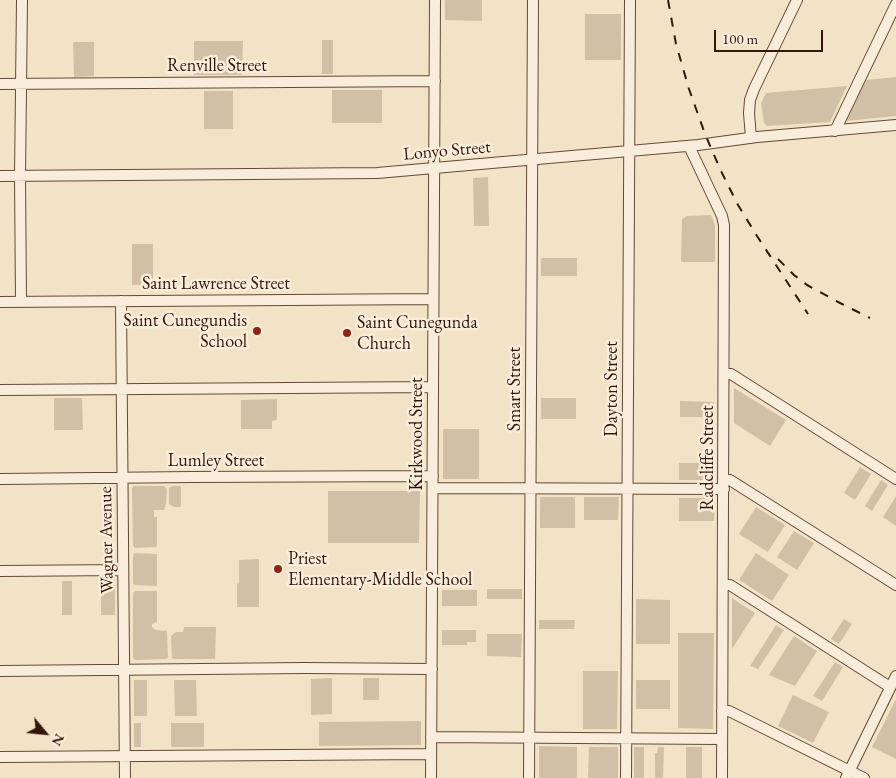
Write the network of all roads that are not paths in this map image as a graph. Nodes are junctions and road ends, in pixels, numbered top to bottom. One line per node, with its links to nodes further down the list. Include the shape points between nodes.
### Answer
1 (22, 0): 9 (street)
2 (435, 0): 7 (street, Kirkwood Street)
3 (533, 0): 15 (street, Smart Street)
4 (630, 0): 14 (street, Dayton Street)
5 (798, 0): 12 (street, via 750,100)
6 (896, 4): 11 (street)
7 (435, 81): 9 (street, Renville Street); 16 (street, Kirkwood Street)
8 (0, 84): 9 (street, Renville Street)
9 (21, 84): 18 (street)
10 (896, 125): 11 (street, Lonyo Street)
11 (835, 131): 12 (street, Lonyo Street)
12 (751, 138): 13 (street, Lonyo Street)
13 (689, 146): 14 (street, Lonyo Street); 23 (street, Radcliffe Street, via 724,220)
14 (629, 151): 15 (street, Lonyo Street); 34 (street, Dayton Street)
15 (533, 160): 16 (street, Lonyo Street); 33 (street, Smart Street)
16 (434, 169): 18 (street, Lonyo Street, via 365,174); 19 (street, Kirkwood Street)
17 (0, 176): 18 (street, Lonyo Street)
18 (20, 176): 22 (street)
19 (433, 299): 20 (street, Saint Lawrence Street); 24 (street, Kirkwood Street)
20 (121, 301): 22 (street, Saint Lawrence Street); 25 (street, Wagner Avenue)
21 (0, 302): 22 (street, Saint Lawrence Street)
22 (21, 302)
23 (724, 374): 30 (street, via 731,374); 31 (street, Radcliffe Street)
24 (433, 387): 25 (street); 27 (street, Kirkwood Street)
25 (122, 389): 26 (street); 28 (street, Wagner Avenue)
26 (0, 390)
27 (433, 476): 28 (street, Lumley Street); 32 (street, Kirkwood Street)
28 (122, 478): 29 (street, Lumley Street); 35 (street, Wagner Avenue)
29 (0, 479)
30 (896, 479)
31 (724, 485): 34 (street); 37 (street, Radcliffe Street); 38 (street, via 730,480)
32 (433, 488): 33 (street); 39 (street, Kirkwood Street)
33 (531, 489): 34 (street); 46 (street, Smart Street)
34 (628, 489): 47 (street, Dayton Street)
35 (123, 570): 36 (street); 40 (street, Wagner Avenue)
36 (0, 571)
37 (723, 585): 43 (street, via 730,585); 44 (street, Radcliffe Street)
38 (896, 585)
39 (432, 669): 40 (street); 45 (street, Kirkwood Street)
40 (124, 670): 41 (street); 50 (street, Wagner Avenue)
41 (0, 671)
42 (896, 676): 43 (street)
43 (890, 687): 52 (street)
44 (722, 711): 48 (street, Radcliffe Street); 52 (street, via 729,711)
45 (431, 737): 46 (street); 49 (street, Kirkwood Street)
46 (530, 738): 47 (street); 55 (street, Smart Street)
47 (626, 738): 48 (street); 56 (street, Dayton Street)
48 (722, 739): 57 (street, Radcliffe Street)
49 (431, 754): 50 (street); 54 (street, Kirkwood Street)
50 (125, 756): 51 (street); 53 (street, Wagner Avenue)
51 (0, 757)
52 (848, 774): 58 (street)
53 (125, 778)
54 (431, 778)
55 (529, 778)
56 (626, 778)
57 (722, 778)
58 (864, 778)

